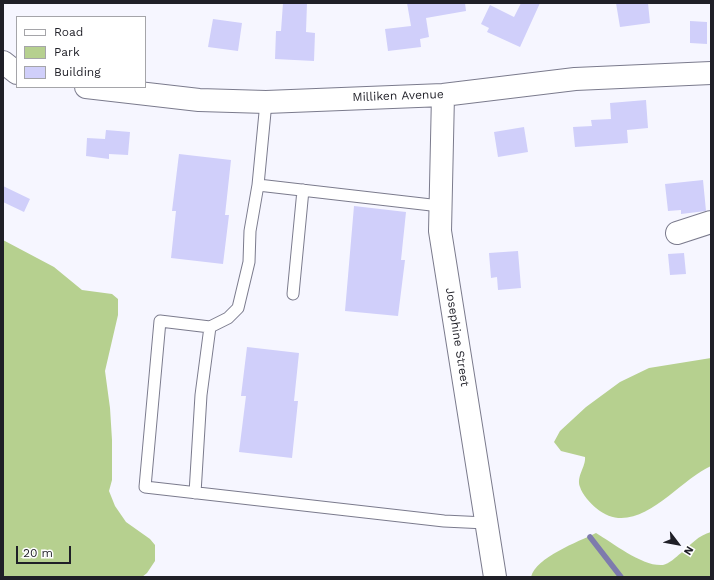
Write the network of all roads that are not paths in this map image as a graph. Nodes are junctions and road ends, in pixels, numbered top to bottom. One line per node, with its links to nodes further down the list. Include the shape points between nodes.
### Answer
1 (3, 62): 2 (street)
2 (16, 72)
3 (711, 73): 5 (street, Milliken Avenue, via 575,79)
4 (95, 88): 6 (street, Milliken Avenue, via 199,100)
5 (443, 95): 6 (street, Milliken Avenue); 9 (street, Josephine Street)
6 (266, 102): 7 (lane)
7 (258, 184): 8 (lane); 13 (lane, via 250,231 249,262 238,308 228,318)
8 (303, 190): 9 (lane); 12 (lane)
9 (440, 206): 15 (street, Josephine Street, via 440,231)
10 (711, 222): 11 (street)
11 (677, 233)
12 (294, 294)
13 (210, 327): 14 (lane, via 201,395); 14 (lane, via 160,321 145,487)
14 (195, 493): 15 (lane, via 444,521)
15 (486, 523): 16 (street, Josephine Street)
16 (495, 577)

